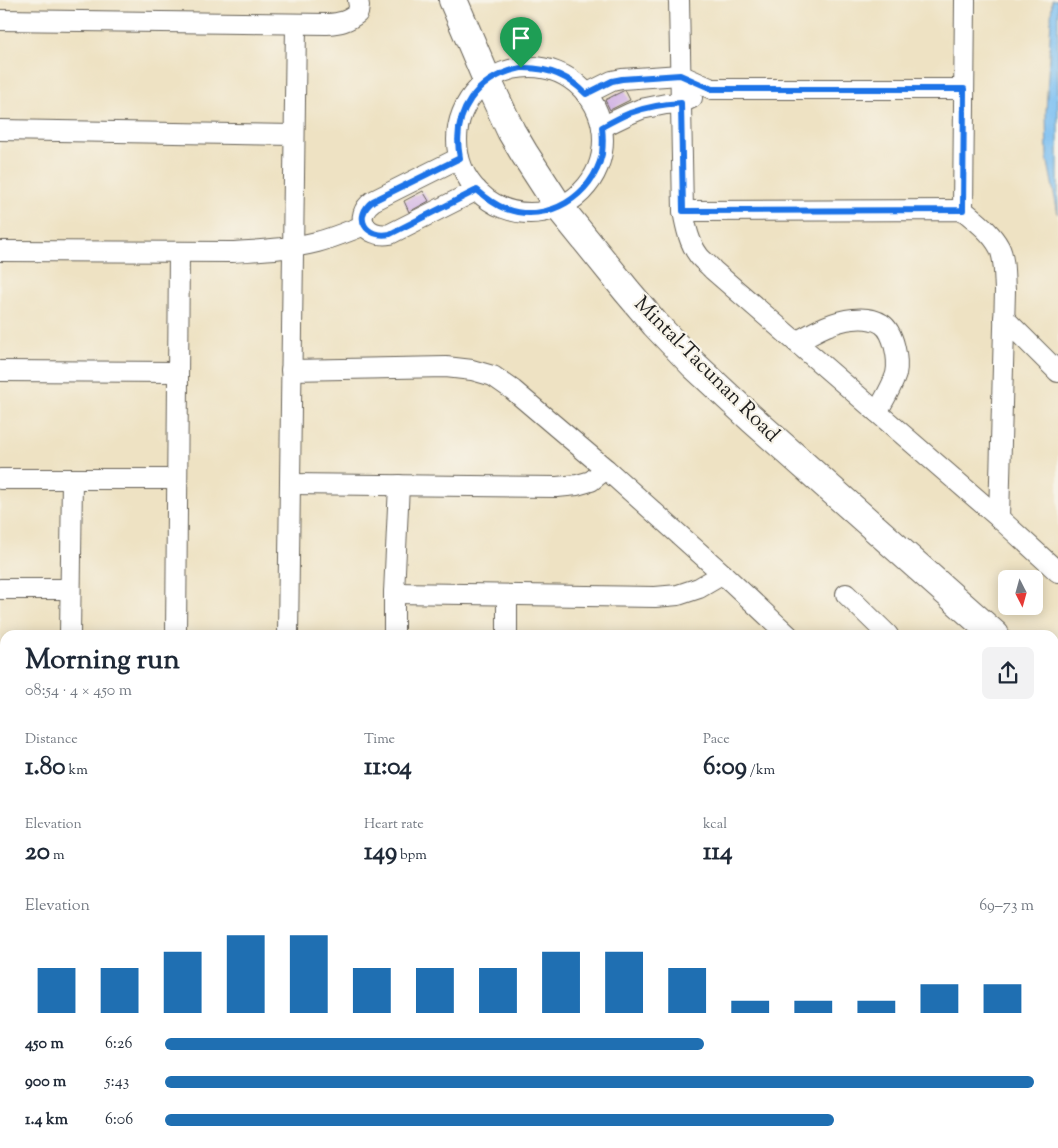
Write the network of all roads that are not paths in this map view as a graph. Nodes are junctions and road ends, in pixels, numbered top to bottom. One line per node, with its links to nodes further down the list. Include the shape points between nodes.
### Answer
1 (358, 0): 6 (street, via 358,13 340,23)
2 (453, 0): 8 (street, Mintal-Tacunan Road)
3 (679, 0): 7 (street)
4 (965, 0): 10 (street)
5 (0, 20): 6 (street)
6 (296, 24): 15 (street)
7 (680, 75): 9 (street); 11 (street, via 612,81); 12 (street)
8 (488, 82): 11 (street, via 521,68 548,70 573,82); 16 (street, via 463,111 457,139); 18 (street, Mintal-Tacunan Road, via 516,138)
9 (712, 89): 10 (street); 12 (street)
10 (964, 89): 19 (street)
11 (586, 94): 13 (street)
12 (681, 103): 13 (street, via 641,109); 20 (street)
13 (602, 127): 18 (street, via 602,154 592,178 574,198)
14 (0, 130): 15 (street)
15 (294, 135): 22 (street)
16 (460, 158): 17 (street, via 466,175); 21 (street, via 373,201 364,211)
17 (477, 190): 18 (street, via 498,206 516,212 542,212); 21 (street, via 390,234 375,234)
18 (559, 207): 53 (street, Mintal-Tacunan Road, via 626,291 694,365)
19 (963, 210): 20 (street); 25 (street, via 988,232 1000,248 1004,266)
20 (683, 211): 26 (street, via 690,240 699,256)
21 (364, 225): 22 (street)
22 (293, 247): 24 (street); 27 (street)
23 (0, 251): 24 (street)
24 (179, 252): 29 (street)
25 (1004, 318): 30 (street); 38 (street)
26 (796, 342): 31 (street); 31 (street, via 833,323 852,319 869,319 882,324 889,332 897,357 896,373)
27 (292, 370): 32 (street, via 446,367 493,376 514,390); 36 (street)
28 (0, 371): 29 (street)
29 (178, 372): 35 (street)
30 (1058, 372)
31 (877, 412): 38 (street)
32 (606, 469): 37 (street, via 591,480 557,487); 40 (street)
33 (0, 479): 34 (street)
34 (72, 479): 35 (street); 42 (street)
35 (177, 479): 47 (street)
36 (290, 484): 37 (street); 48 (street)
37 (399, 485): 43 (street)
38 (999, 518): 39 (street)
39 (1058, 572)
40 (723, 574): 45 (street, via 678,595); 51 (street)
41 (0, 589): 42 (street)
42 (70, 589): 46 (street)
43 (394, 593): 45 (street); 49 (street)
44 (846, 594): 52 (street)
45 (507, 595): 50 (street)
46 (70, 630)
47 (176, 630)
48 (288, 630)
49 (394, 630)
50 (507, 630)
51 (783, 630)
52 (883, 630)
53 (989, 630)

